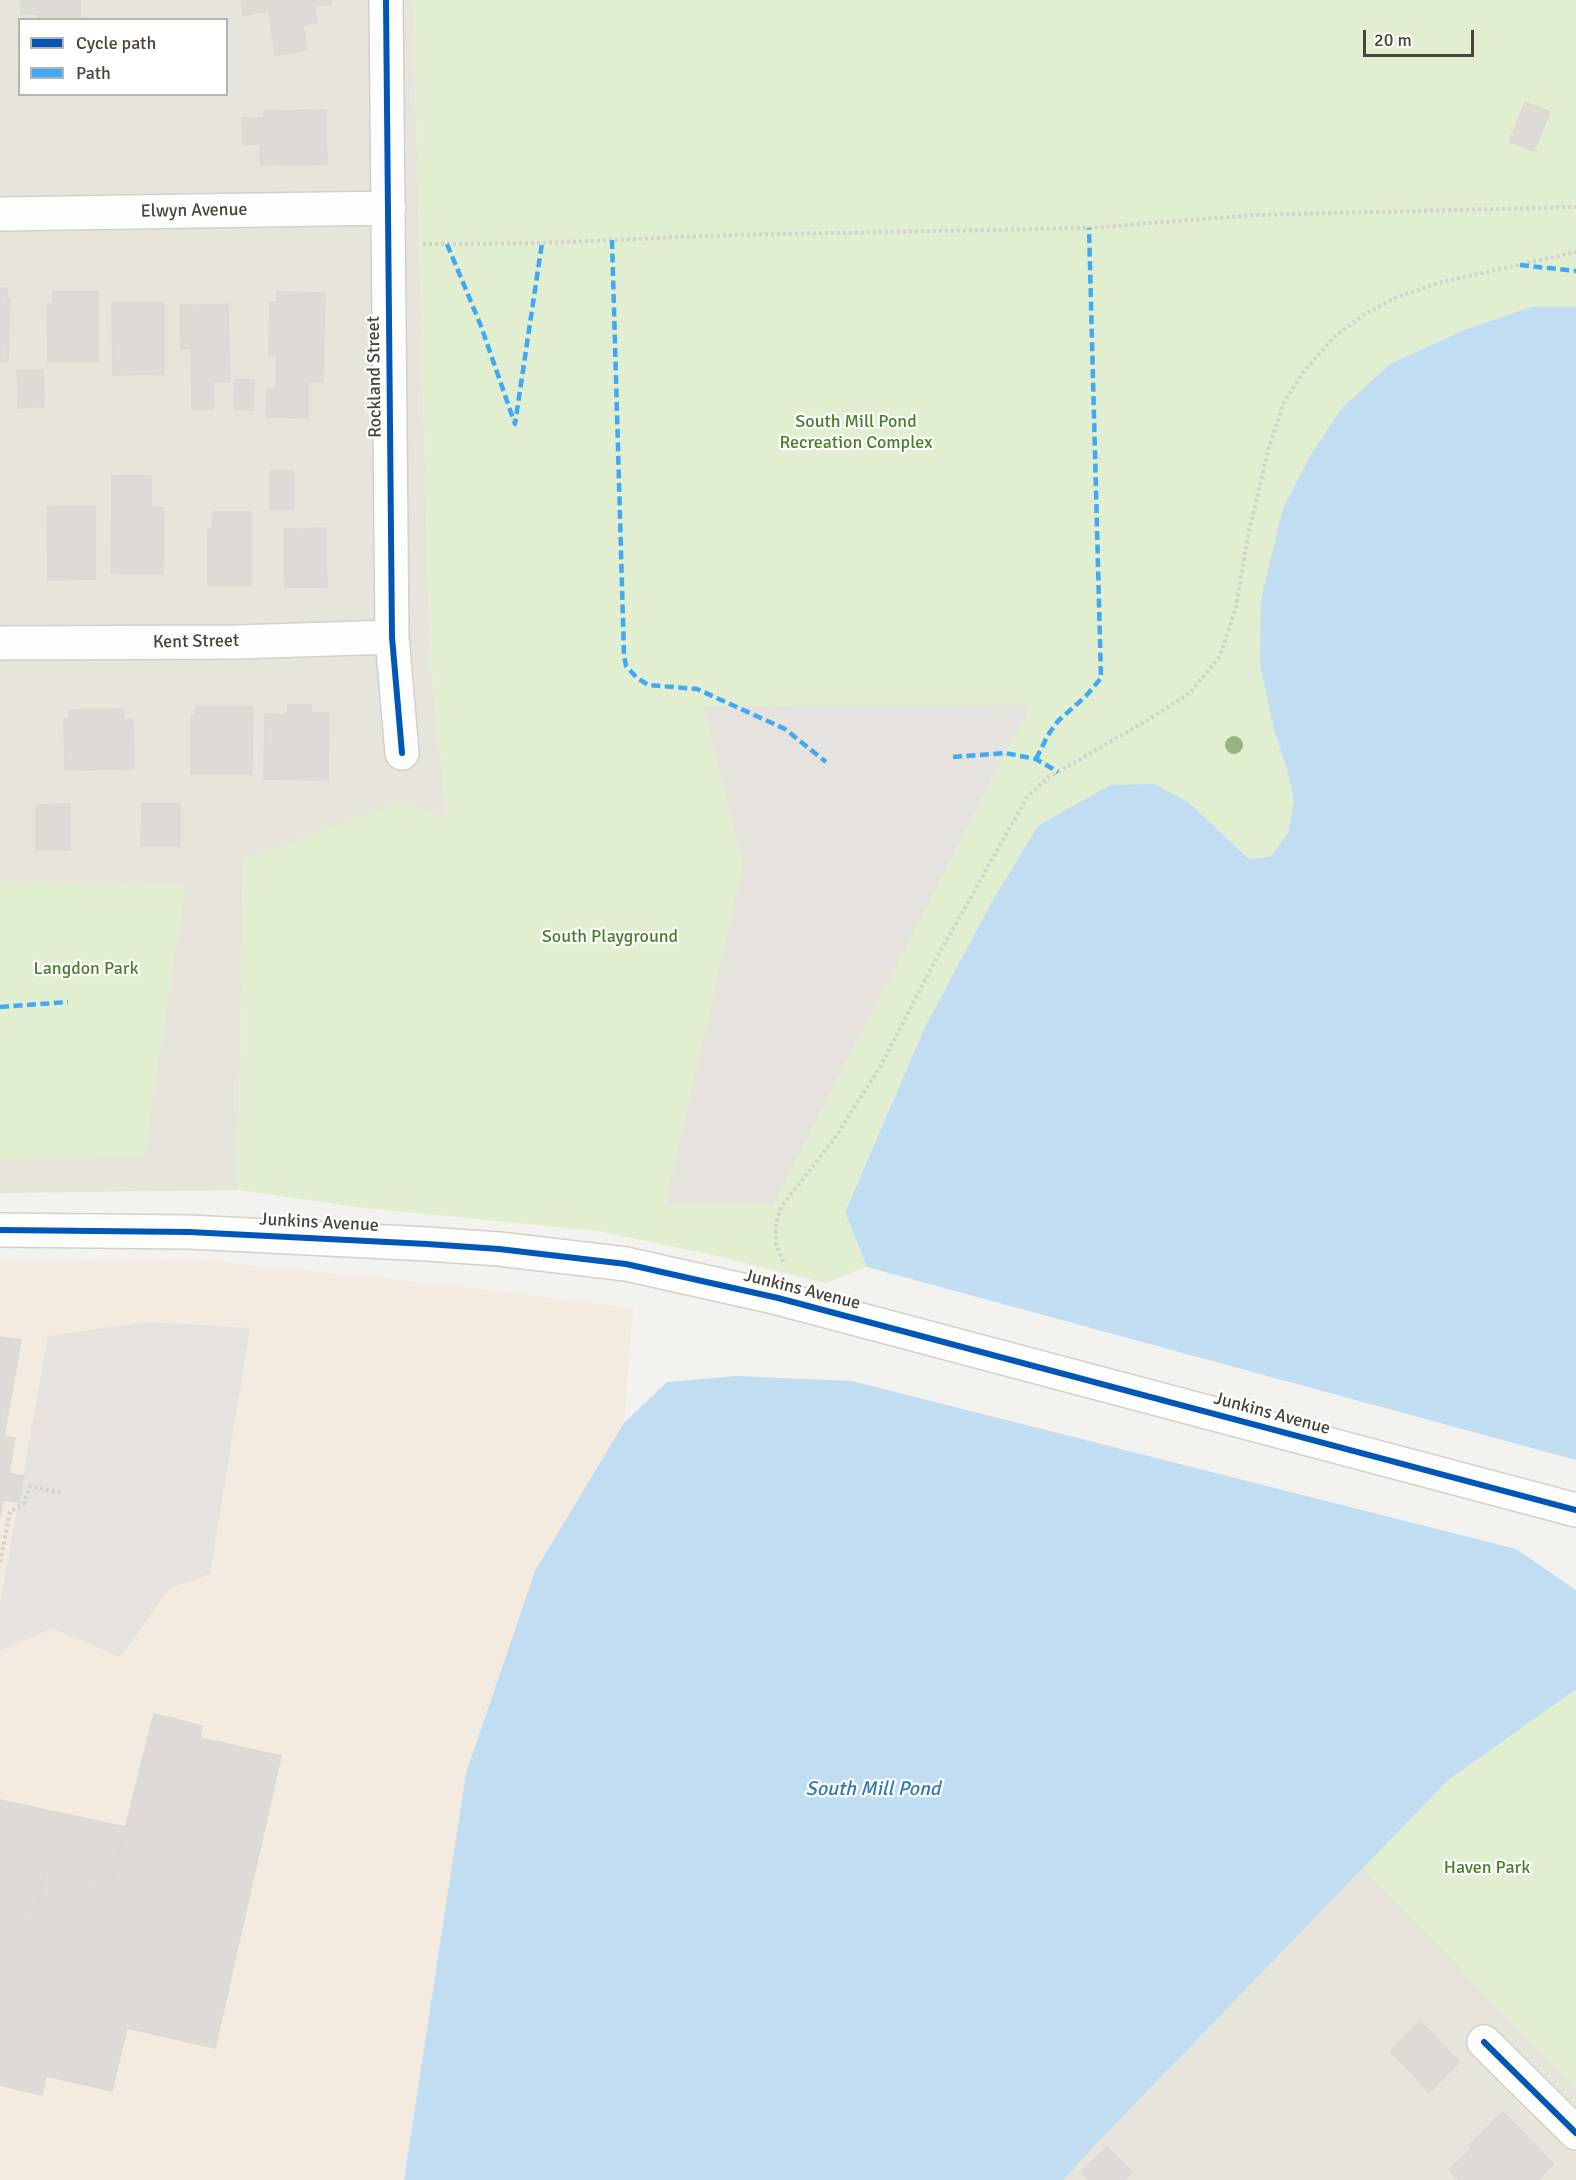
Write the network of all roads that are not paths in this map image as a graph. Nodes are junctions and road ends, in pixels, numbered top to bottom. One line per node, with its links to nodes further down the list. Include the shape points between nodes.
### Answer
1 (386, 0): 2 (street, Rockland Street)
2 (389, 208): 3 (street, Elwyn Avenue); 4 (street, Rockland Street)
3 (0, 214)
4 (392, 637): 5 (street, Kent Street); 6 (street, Rockland Street)
5 (0, 644)
6 (402, 753)
7 (0, 1230): 8 (street, Junkins Avenue, via 189,1232 427,1244 626,1264 778,1298)
8 (1576, 1510)
9 (1484, 2042): 10 (street)
10 (1576, 2133)

